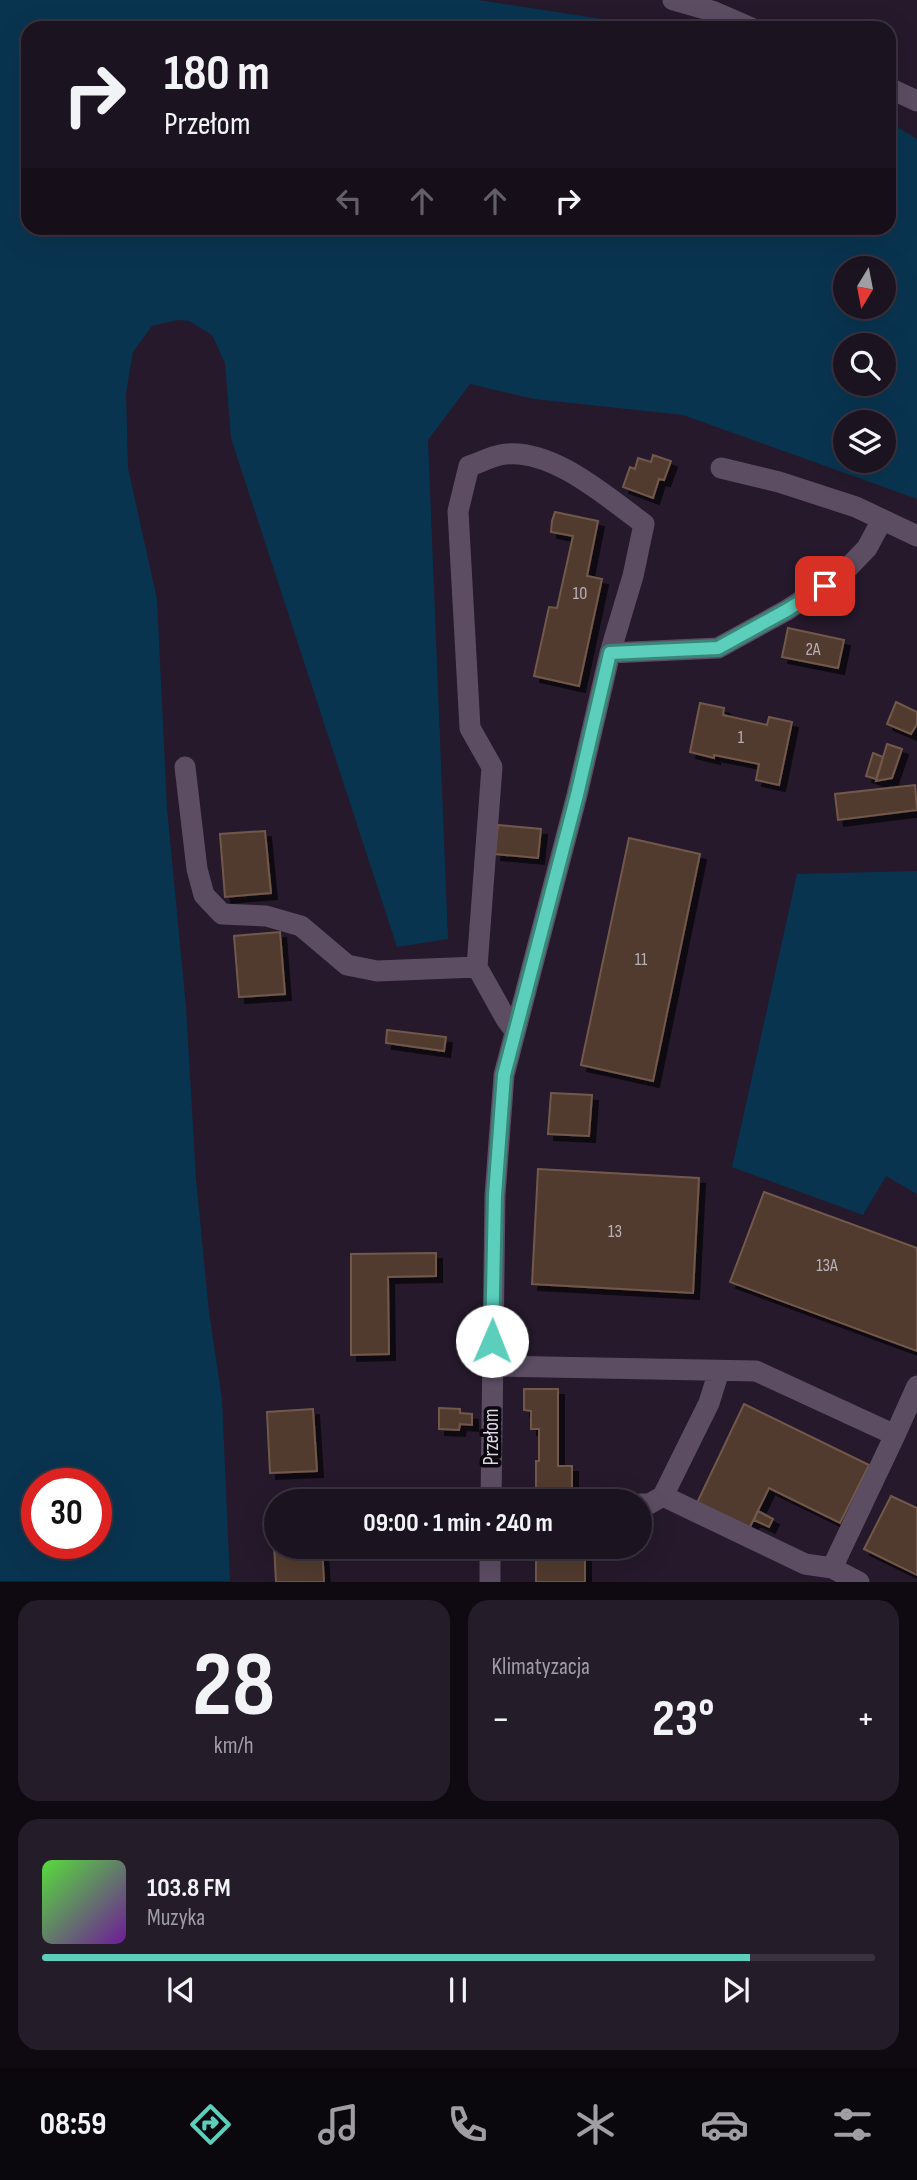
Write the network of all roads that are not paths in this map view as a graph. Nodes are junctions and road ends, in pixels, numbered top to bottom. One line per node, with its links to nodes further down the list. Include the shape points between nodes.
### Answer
1 (673, 0): 2 (street)
2 (735, 21)
3 (896, 91): 4 (street)
4 (917, 101)
5 (721, 468): 6 (street, via 779,482)
6 (882, 520): 7 (street); 8 (street, via 867,548 844,573 718,648)
7 (917, 536)
8 (610, 653): 10 (street, Przełom, via 644,524 570,471 534,457 501,455 469,466 458,511 470,728 492,767); 11 (street, Przełom)
9 (185, 767): 10 (street, via 197,869 204,895 222,914 266,916 300,926 347,965 377,971)
10 (477, 967): 11 (street)
11 (516, 1031): 12 (street, Przełom, via 504,1075 499,1132)
12 (492, 1366): 13 (street); 16 (street, Przełom)
13 (719, 1371): 15 (street, via 756,1371); 17 (street, via 709,1403)
14 (917, 1386): 15 (street)
15 (895, 1435): 20 (street)
16 (491, 1489)
17 (663, 1496): 18 (street); 20 (street, via 804,1564)
18 (652, 1502)
19 (490, 1559): 21 (street)
20 (832, 1568): 22 (street)
21 (490, 1581)
22 (859, 1581)

